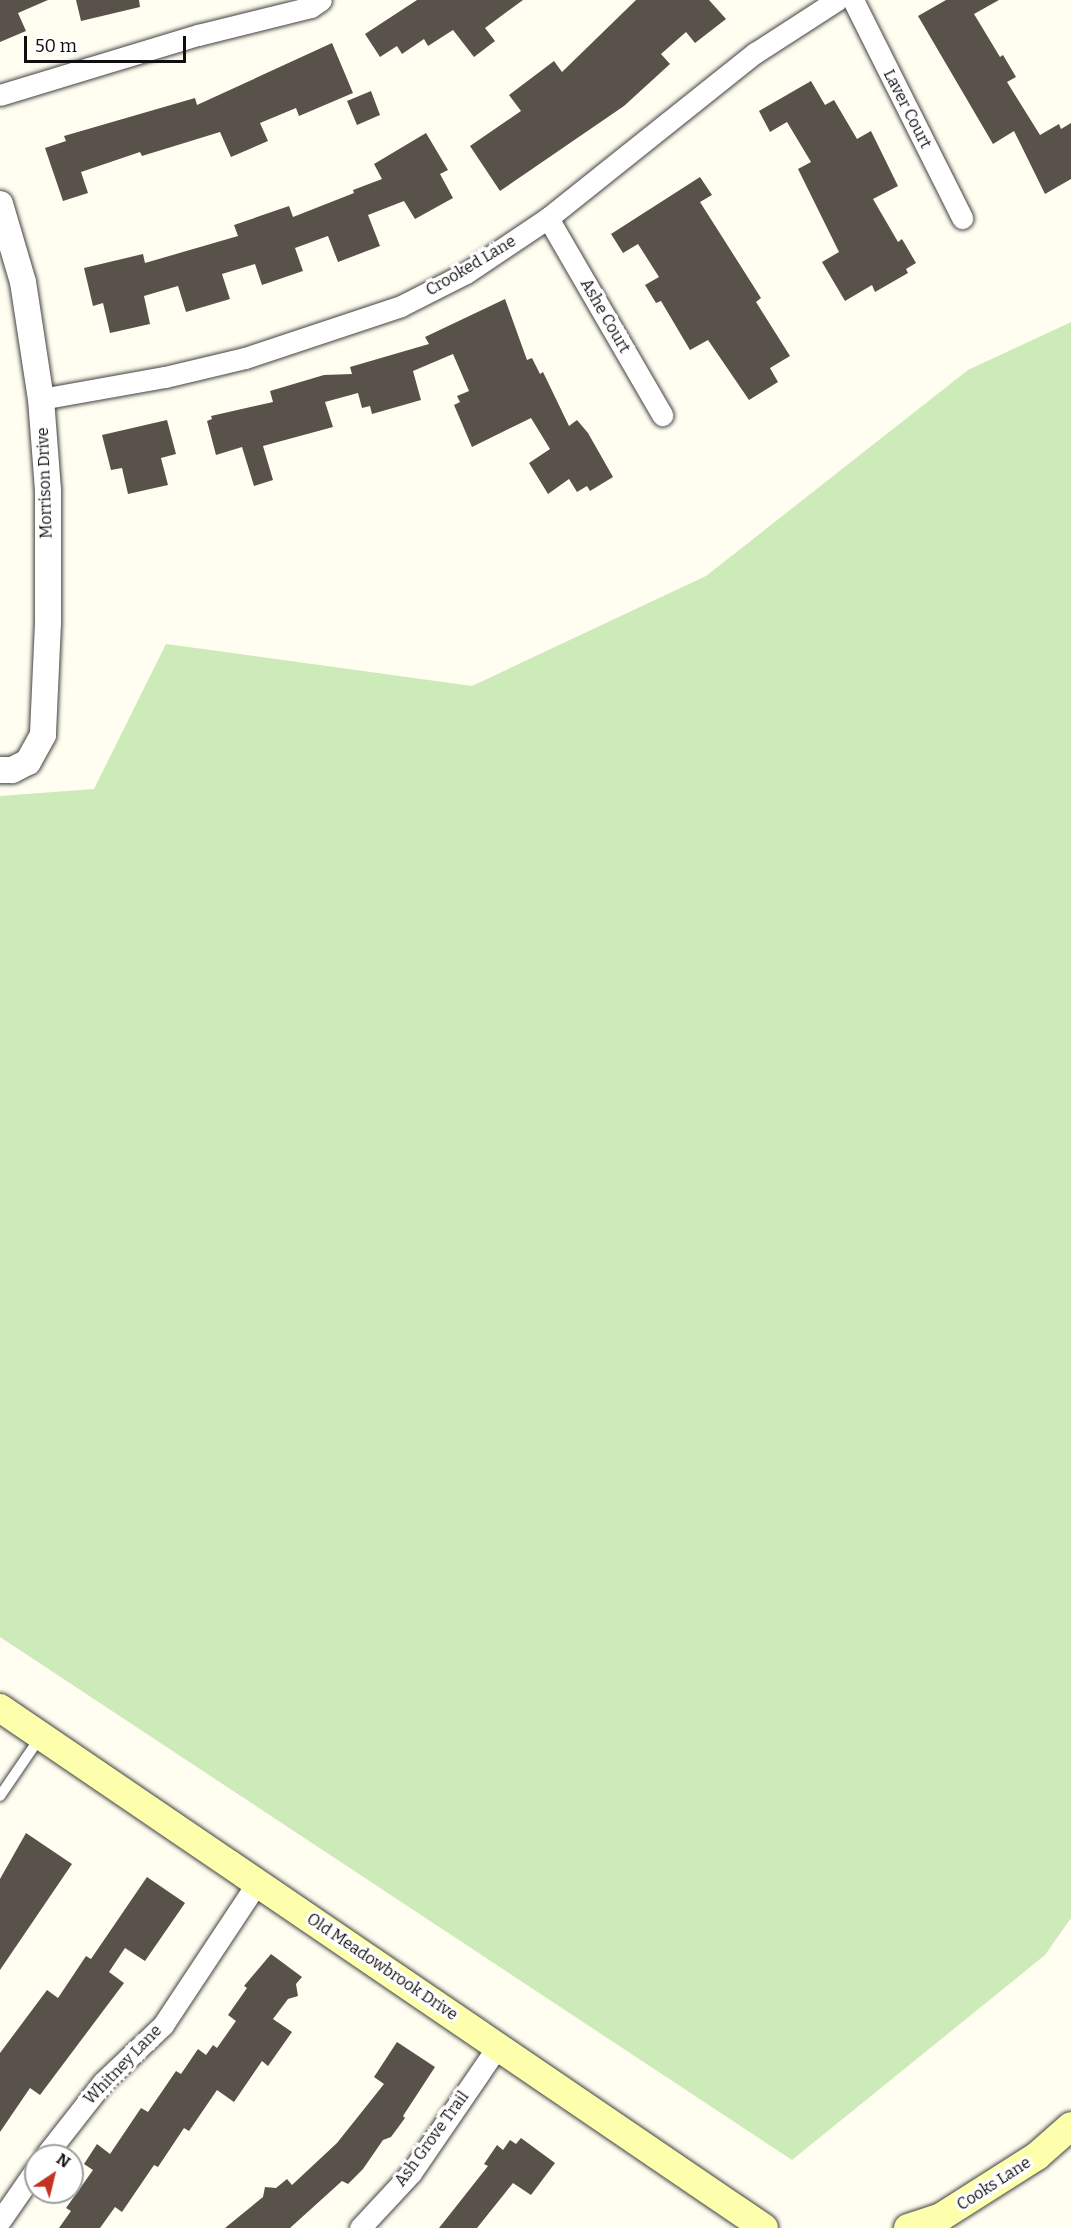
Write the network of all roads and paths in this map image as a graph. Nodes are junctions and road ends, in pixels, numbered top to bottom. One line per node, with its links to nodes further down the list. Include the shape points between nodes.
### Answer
1 (321, 0): 4 (street, via 311,7 198,35)
2 (837, 0): 6 (street, Crooked Lane, via 755,53)
3 (853, 0): 7 (street, Laver Court)
4 (0, 95)
5 (0, 204): 8 (street, Morrison Drive)
6 (548, 218): 9 (street, Crooked Lane, via 466,273 401,306 245,358 165,378); 10 (street, Ashe Court)
7 (962, 218)
8 (4, 233): 9 (street, Morrison Drive, via 23,282)
9 (41, 399): 11 (street, Morrison Drive, via 48,491 43,735 28,762 12,770)
10 (662, 415)
11 (0, 770)
12 (0, 1708): 13 (main road, Old Meadowbrook Drive)
13 (41, 1736): 14 (lane); 15 (main road, Old Meadowbrook Drive)
14 (0, 1796)
15 (257, 1882): 16 (main road, Old Meadowbrook Drive); 18 (street, Whitney Lane, via 163,2025 103,2082)
16 (498, 2046): 21 (street, Ash Grove Trail, via 411,2173); 22 (main road, Old Meadowbrook Drive)
17 (1071, 2126): 23 (main road, Cooks Lane, via 1037,2156 941,2217)
18 (54, 2144)
19 (24, 2186): 20 (street)
20 (0, 2221)
21 (360, 2228)
22 (764, 2228)
23 (909, 2228)

